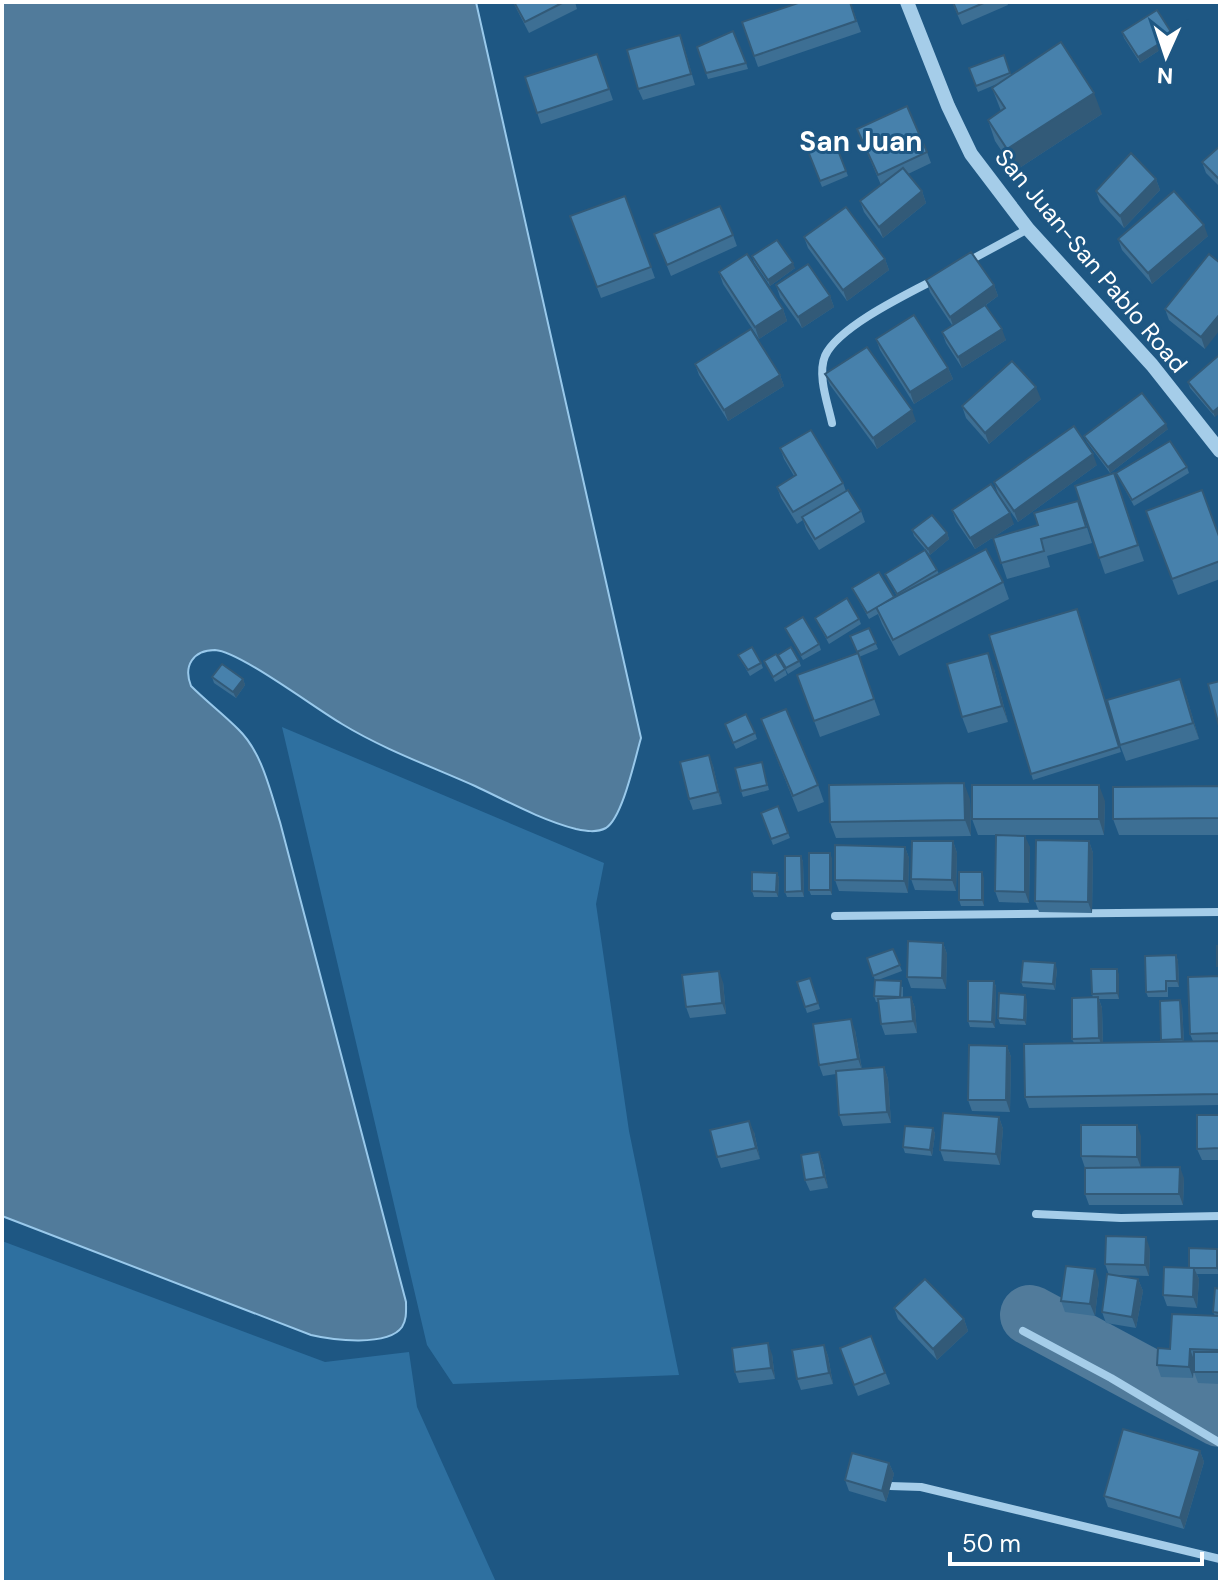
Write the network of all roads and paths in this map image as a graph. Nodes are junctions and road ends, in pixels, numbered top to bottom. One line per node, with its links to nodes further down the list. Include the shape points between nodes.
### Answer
1 (907, 2): 2 (street, San Juan-San Pablo Road, via 971,154)
2 (1028, 229): 3 (street); 6 (street, San Juan-San Pablo Road, via 1152,365)
3 (959, 266)
4 (945, 274): 5 (street, via 876,311 836,341 824,358)
5 (832, 423)
6 (1220, 451)
7 (1220, 912): 8 (street)
8 (835, 916)
9 (1036, 1214): 10 (street)
10 (1220, 1216)
11 (1023, 1331): 12 (street)
12 (1220, 1443)
13 (890, 1486): 14 (street, via 921,1487)
14 (1220, 1559)

